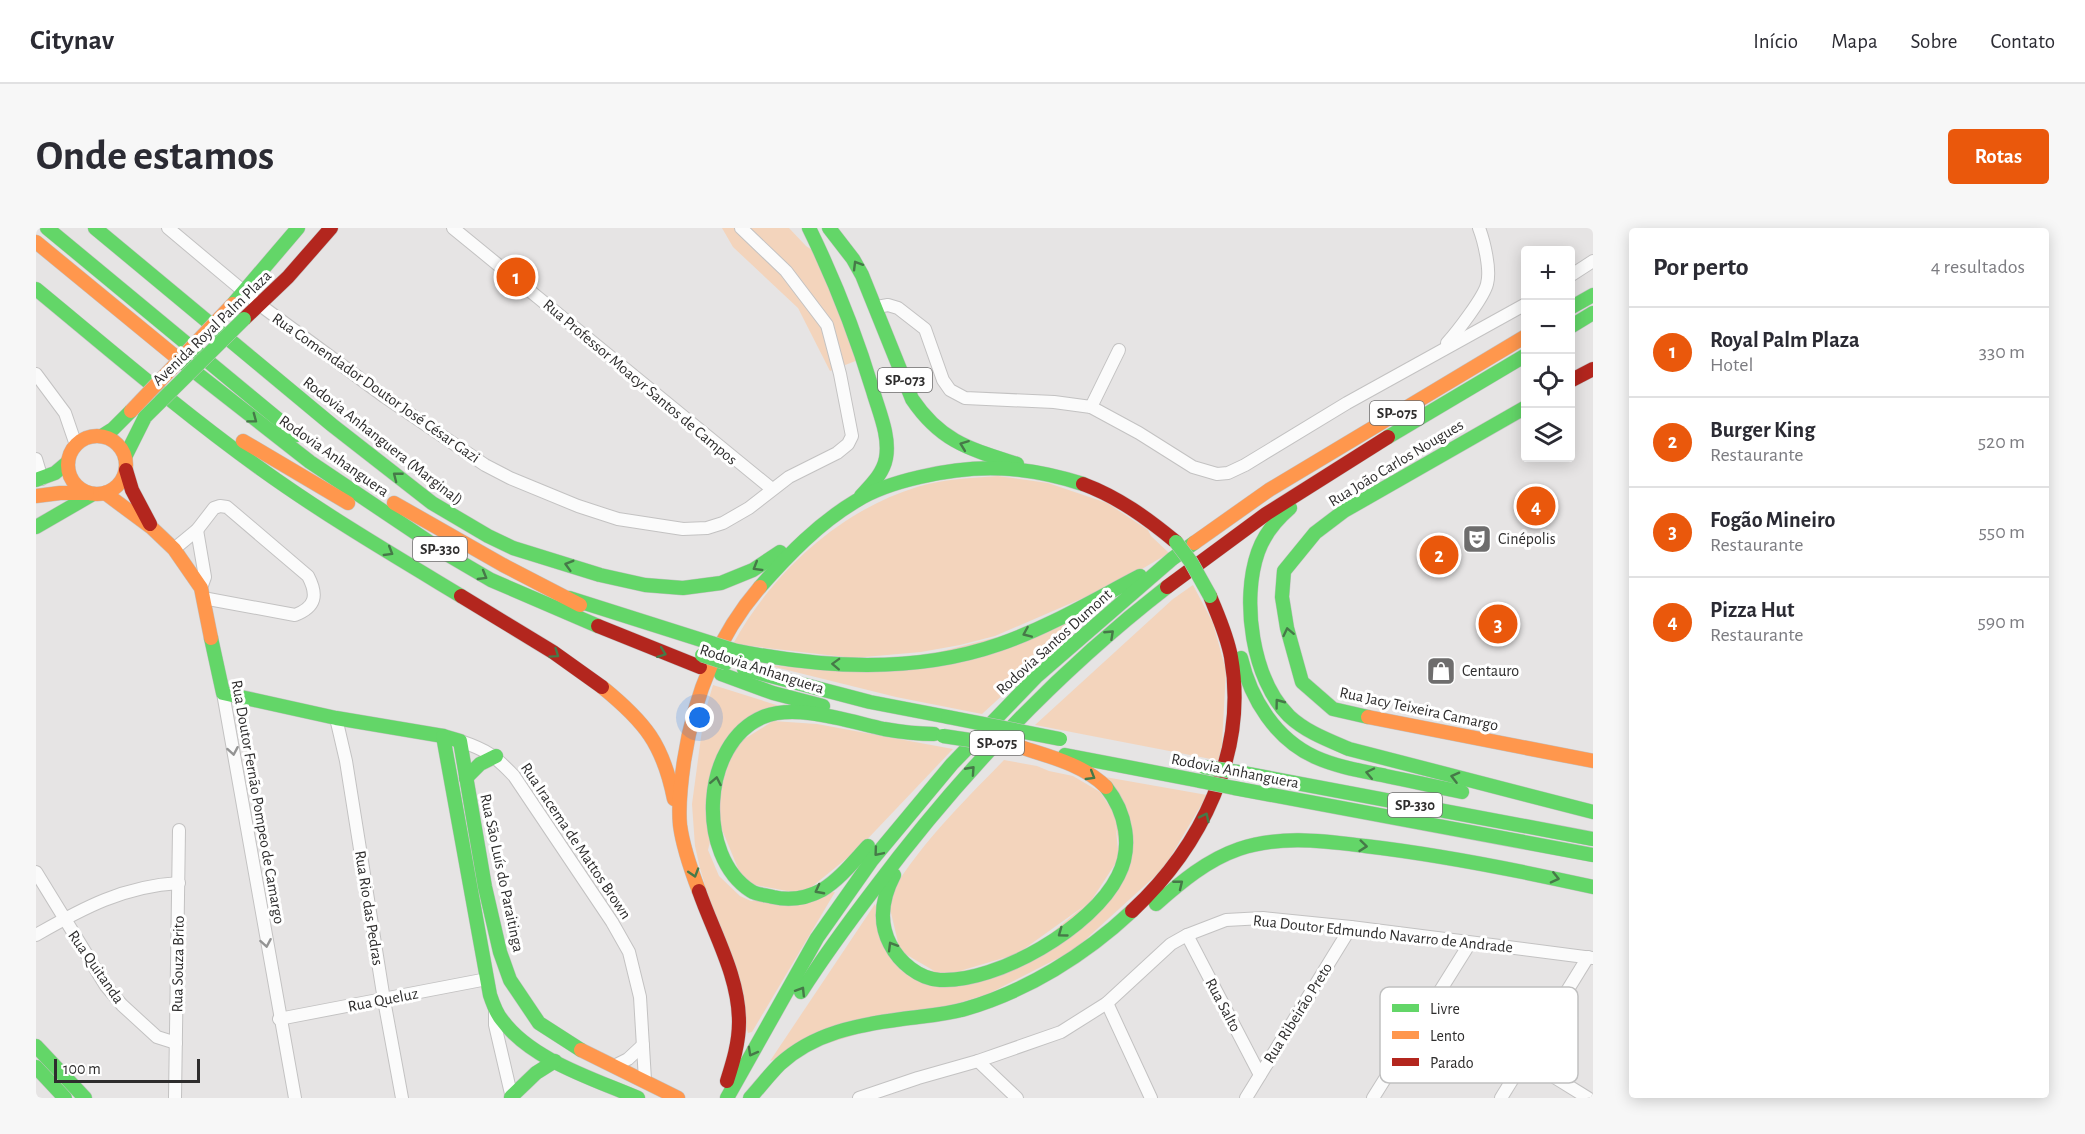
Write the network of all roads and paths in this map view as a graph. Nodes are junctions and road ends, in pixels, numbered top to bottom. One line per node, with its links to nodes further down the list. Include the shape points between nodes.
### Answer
1 (47, 228): 61 (main road, Rodovia Anhanguera / SP-330, via 334,463 435,527)
2 (95, 228): 51 (main road, Rodovia Anhanguera (Marginal), one-way to 2, via 746,574 721,583 682,588 609,577 513,548 432,503)
3 (168, 228): 15 (street, Rua Comendador Doutor José César Gazi)
4 (298, 228): 15 (main road, Avenida Royal Palm Plaza)
5 (330, 228): 19 (main road, Avenida Royal Palm Plaza)
6 (453, 228): 47 (street, Rua Professor Moacyr Santos de Campos)
7 (741, 228): 47 (street, Rua Comendador Doutor José César Gazi, via 786,271 827,326 852,426 848,444 837,453)
8 (809, 228): 17 (main road, SP-073)
9 (829, 228): 18 (main road, SP-073, one-way to 9, via 853,259)
10 (1479, 228): 28 (street, via 1487,262 1487,284 1461,327)
11 (36, 242): 56 (main road, Rodovia Anhanguera / SP-330, one-way to 56, via 310,462)
12 (1593, 261): 13 (street)
13 (1575, 273)
14 (36, 289): 29 (main road)
15 (245, 292): 19 (street, Rua Comendador Doutor José César Gazi); 39 (main road, Avenida Royal Palm Plaza, bridge)
16 (1593, 295): 20 (main road)
17 (842, 299): 18 (main road, via 854,304); 50 (main road, SP-073, via 889,450 884,468)
18 (874, 300): 37 (street, via 898,308 925,329 943,380 950,390 965,398); 45 (main road, SP-073, one-way to 18, via 959,444 937,431 912,399)
19 (260, 305): 43 (main road, Avenida Royal Palm Plaza, bridge, via 145,417); 47 (street, Rua Comendador Doutor José César Gazi, via 485,465 579,506 657,526 707,528 738,515)
20 (1575, 305)
21 (1521, 307): 28 (street)
22 (1593, 313): 23 (main road)
23 (1575, 324)
24 (1593, 327): 25 (main road)
25 (1575, 336)
26 (1521, 339): 57 (main road, Rodovia Santos Dumont / SP-075, via 1269,490)
27 (1119, 350): 37 (street)
28 (1440, 351): 37 (street, via 1228,473 1192,467)
29 (111, 352): 56 (main road, via 255,449 400,533); 80 (main road, one-way to 80, via 285,487 550,650 616,698 649,730 660,749 670,775)
30 (1521, 358): 36 (main road, Rodovia Santos Dumont / SP-075)
31 (1521, 364): 36 (main road)
32 (1593, 369): 35 (main road)
33 (36, 374): 40 (street, via 65,413)
34 (1593, 377): 35 (main road)
35 (1575, 379)
36 (1466, 392): 44 (main road, Rodovia Santos Dumont / SP-075)
37 (1091, 407)
38 (1524, 408): 58 (main road, Rua João Carlos Nougues, via 1344,511 1315,533)
39 (102, 436): 40 (main road, via 88,437); 43 (main road, via 117,443)
40 (76, 445): 42 (main road)
41 (36, 459): 46 (street)
42 (68, 462): 46 (main road); 48 (main road, via 72,481)
43 (126, 464): 48 (main road, via 119,484); 53 (main road, Rua Doutor Fernão Pompeo de Camargo, via 132,490)
44 (1335, 468): 76 (main road, Rodovia Santos Dumont / SP-075, one-way to 44, via 1046,691 1123,622 1207,557); 77 (main road, one-way to 44, via 1349,749 1303,728 1276,701 1265,682 1255,645 1252,591 1257,553 1277,520)
45 (1039, 471): 50 (main road, via 1003,466 941,470 885,487); 59 (main road, bridge, via 1098,488 1132,506 1198,565)
46 (39, 480)
47 (772, 489)
48 (95, 493): 49 (main road); 52 (main road); 53 (main road, Rua Doutor Fernão Pompeo de Camargo)
49 (36, 496)
50 (856, 501): 51 (main road)
51 (824, 524): 80 (main road, via 760,587 721,642 691,725 683,778)
52 (36, 527)
53 (152, 528): 55 (main road, Rua Doutor Fernão Pompeo de Camargo)
54 (196, 530): 55 (street); 60 (street, via 205,577); 60 (street, via 214,508 227,507 308,576 314,594 306,611 295,615)
55 (174, 549): 60 (main road, Rua Doutor Fernão Pompeo de Camargo)
56 (450, 556): 62 (main road, Rodovia Anhanguera / SP-330, one-way to 62, via 490,580 555,609)
57 (1172, 559): 61 (main road, one-way to 61, bridge, via 1024,635 934,660 881,666 792,661 733,650); 73 (main road, Rodovia Santos Dumont / SP-075, via 1037,676)
58 (1292, 559): 72 (main road, Rua Jacy Teixeira Camargo, one-way to 58, via 1333,709 1302,682 1296,663 1282,597 1284,571)
59 (1212, 591): 77 (main road, one-way to 59, via 1362,772 1300,750 1275,730 1251,691 1227,611); 101 (main road, one-way to 59, via 1029,983 1105,935 1149,896 1198,832 1228,756 1233,717 1231,657)
60 (202, 593): 64 (main road, Rua Doutor Fernão Pompeo de Camargo)
61 (559, 595): 62 (main road, Rodovia Anhanguera / SP-330)
62 (701, 661): 63 (main road, Rodovia Anhanguera / SP-330)
63 (723, 669): 66 (main road, Rodovia Anhanguera / SP-330, via 773,693); 68 (main road, Rodovia Anhanguera / SP-330, bridge)
64 (223, 693): 65 (main road, Rua Iracema de Mattos Brown); 102 (street, Rua Doutor Fernão Pompeo de Camargo, one-way to 102)
65 (336, 718): 67 (main road, Rua Iracema de Mattos Brown); 98 (street, Rua Rio das Pedras)
66 (939, 735): 70 (main road, Rodovia Anhanguera / SP-330, bridge); 73 (main road, one-way to 66, via 904,804 838,879 813,895 792,899 754,894 727,869 717,849 714,794 718,768 725,749 746,726 764,717 796,714)
67 (443, 736): 69 (main road, Rua Iracema de Mattos Brown); 95 (main road)
68 (1066, 740)
69 (460, 741): 71 (street, Rua Iracema de Mattos Brown); 75 (main road, Rua São Luís do Paraitinga)
70 (1014, 746): 76 (main road, one-way to 76, via 1061,762 1103,784 1123,815 1126,855 1114,885 1100,902 1039,949 977,975 936,980 904,963 885,935 881,916 883,899 899,867); 78 (main road, Rodovia Anhanguera / SP-330, bridge)
71 (496, 756): 75 (main road, via 486,759); 105 (street, Rua Iracema de Mattos Brown, via 525,790 629,952 640,997)
72 (1593, 761)
73 (952, 764): 124 (main road, Rodovia Santos Dumont / SP-075, one-way to 124, via 872,860 817,938)
74 (1198, 766): 81 (main road, Rodovia Anhanguera / SP-330, bridge)
75 (466, 778): 99 (main road, Rua São Luís do Paraitinga, via 485,887 510,980)
76 (955, 789): 125 (main road, Rodovia Santos Dumont / SP-075, one-way to 76, via 808,981 894,860)
77 (1593, 813)
78 (1378, 816): 82 (main road); 83 (main road, Rodovia Anhanguera / SP-330)
79 (179, 830): 87 (street, Rua Souza Brito)
80 (682, 834): 124 (main road, one-way to 124, via 738,999 740,1023 725,1087)
81 (1593, 839)
82 (1515, 854)
83 (1593, 855)
84 (1547, 863): 86 (main road)
85 (36, 872): 89 (street, Rua Quitanda)
86 (1593, 875)
87 (179, 883): 89 (street, via 156,884 112,896); 103 (street, Rua Souza Brito)
88 (1593, 887): 101 (main road, one-way to 88, via 1018,996 1050,981 1100,950 1197,870 1251,845 1302,840 1412,850)
89 (63, 920): 91 (street); 103 (street, Rua Quitanda, via 122,1005 157,1037)
90 (1351, 927): 92 (street, Rua Doutor Edmundo Navarro de Andrade, via 1263,918 1226,920); 93 (street, Rua Doutor Edmundo Navarro de Andrade); 110 (street, Rua Ribeirão Preto)
91 (36, 935)
92 (1187, 935): 100 (street, Rua Doutor Edmundo Navarro de Andrade, via 1152,959); 110 (street, Rua Salto)
93 (1470, 943): 94 (street, Rua Doutor Edmundo Navarro de Andrade); 96 (street)
94 (1591, 957): 97 (street)
95 (487, 979): 98 (street, Rua Queluz); 99 (main road)
96 (1442, 987)
97 (1572, 987)
98 (384, 1000): 102 (street, Rua Queluz); 122 (street, Rua Rio das Pedras)
99 (508, 1003): 106 (main road, via 504,1023); 108 (main road, Rua São Luís do Paraitinga, via 572,1046); 115 (street, via 495,1025)
100 (1107, 1003): 107 (street, Rua Doutor Edmundo Navarro de Andrade, via 1061,1032); 128 (street)
101 (969, 1007): 126 (main road, via 834,1031 783,1061)
102 (279, 1019): 121 (street, Rua Doutor Fernão Pompeo de Camargo)
103 (176, 1043): 120 (street, Rua Souza Brito)
104 (36, 1046): 119 (main road)
105 (643, 1046): 108 (street); 111 (street, Rua Iracema de Mattos Brown)
106 (555, 1061): 115 (main road, via 527,1080); 123 (main road)
107 (978, 1061): 117 (street, Rua Doutor Edmundo Navarro de Andrade); 127 (street)
108 (614, 1066): 111 (main road, Rua São Luís do Paraitinga)
109 (36, 1067): 118 (main road)
110 (1260, 1075): 129 (street, Rua Ribeirão Preto)
111 (645, 1080): 116 (main road, Rua São Luís do Paraitinga)
112 (1382, 1083): 130 (street)
113 (1510, 1083): 131 (street)
114 (1564, 1083): 132 (street)
115 (511, 1097)
116 (670, 1097)
117 (861, 1097)
118 (66, 1098)
119 (85, 1098)
120 (175, 1098)
121 (295, 1098)
122 (402, 1098)
123 (638, 1098)
124 (726, 1098)
125 (743, 1098)
126 (750, 1098)
127 (1017, 1098)
128 (1151, 1098)
129 (1246, 1098)
130 (1373, 1098)
131 (1501, 1098)
132 (1588, 1098)

